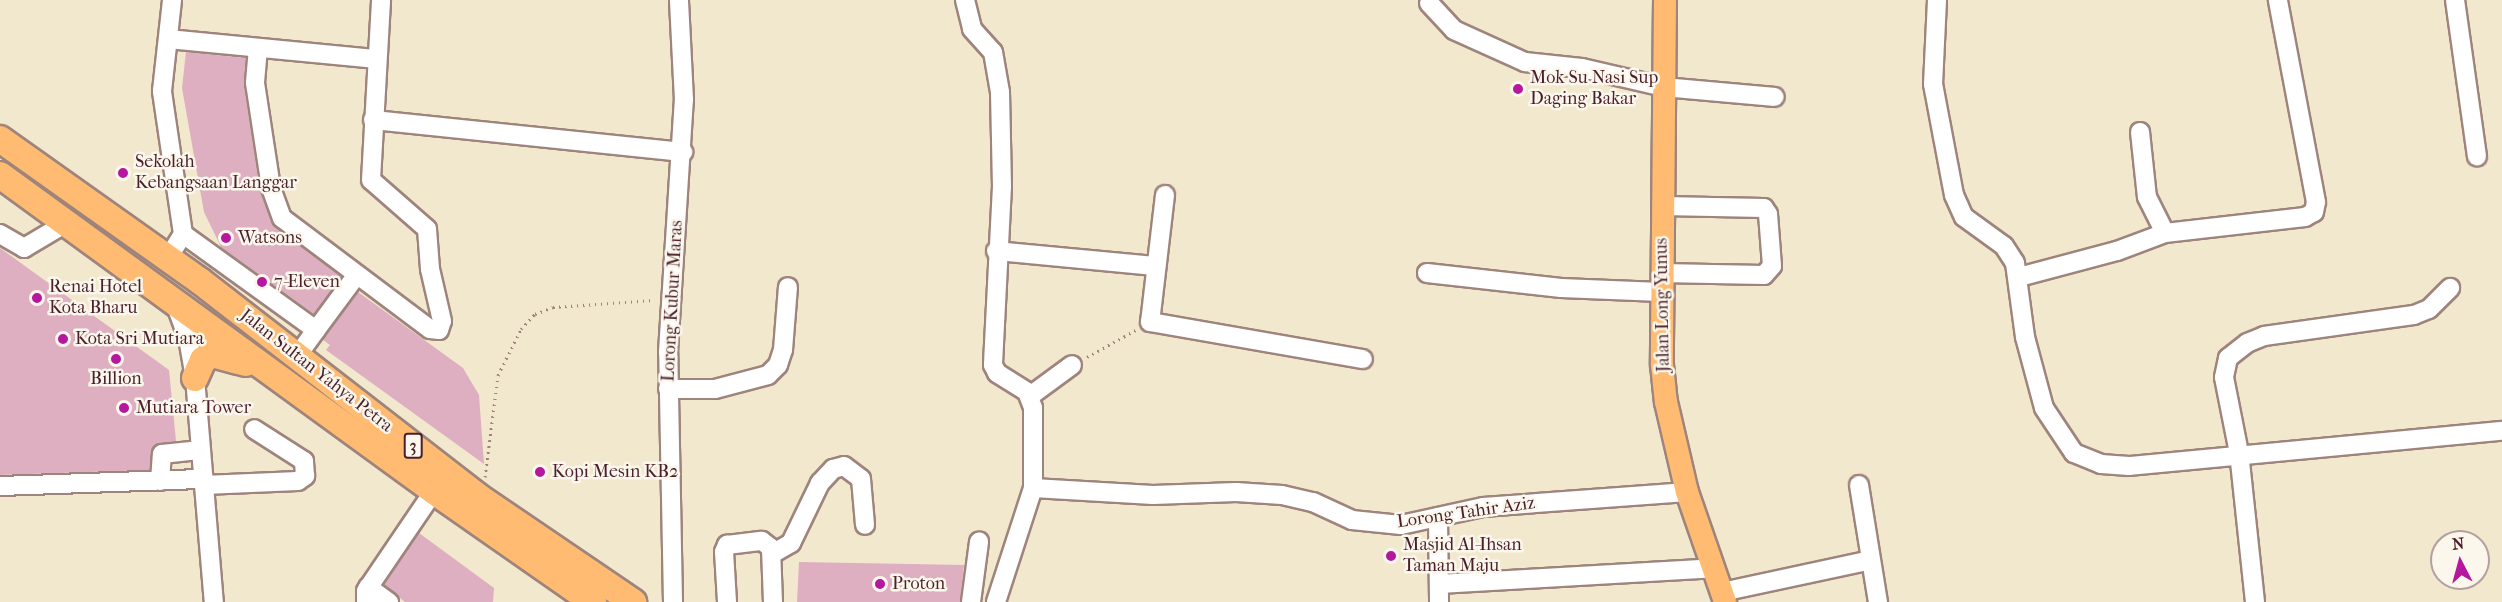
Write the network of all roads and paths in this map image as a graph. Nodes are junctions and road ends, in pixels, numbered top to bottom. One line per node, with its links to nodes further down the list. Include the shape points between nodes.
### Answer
1 (172, 0): 10 (street)
2 (381, 0): 12 (street)
3 (679, 0): 18 (street, Lorong Kubur Maras, via 684,52)
4 (965, 0): 27 (street, via 972,29 993,52 1000,92 1002,186)
5 (1665, 0): 13 (main road, Jalan Long Yunus)
6 (1937, 0): 32 (street, via 1933,84 1954,195 1964,217 2004,246)
7 (2278, 0): 24 (street, via 2316,207 2305,217)
8 (2455, 0): 19 (street)
9 (1429, 3): 13 (street, via 1454,30 1525,62 1594,70)
10 (168, 39): 11 (street); 26 (street, via 162,91)
11 (258, 48): 12 (street); 31 (street, via 255,83 276,205 294,230)
12 (377, 59): 15 (street)
13 (1664, 87): 14 (street); 22 (main road, Jalan Long Yunus)
14 (1775, 97)
15 (373, 120): 18 (street); 31 (street, via 370,170 374,185 427,229 430,269 442,321 439,330 430,329)
16 (2140, 132): 24 (street, via 2147,197)
17 (0, 139): 28 (highway, Jalan Sultan Yahya Petra / 3)
18 (683, 152): 37 (street, Lorong Kubur Maras)
19 (2477, 156)
20 (0, 175): 23 (highway, Jalan Sultan Yahya Petra / 3)
21 (1165, 195): 29 (street)
22 (1662, 206): 34 (main road, Jalan Long Yunus); 34 (street, via 1764,208 1768,214 1772,266 1764,275)
23 (66, 223): 25 (street, via 24,248); 38 (highway, Jalan Sultan Yahya Petra / 3)
24 (2165, 233): 32 (street, via 2117,251)
25 (0, 234)
26 (183, 234): 28 (street); 41 (street)
27 (996, 250): 29 (street); 48 (street, via 993,365 997,373)
28 (168, 258): 33 (highway, Jalan Sultan Yahya Petra / 3)
29 (1156, 266): 40 (street)
30 (1427, 273): 34 (street, via 1561,288)
31 (356, 276): 41 (street)
32 (2019, 277): 52 (street, via 2025,338 2044,408 2074,453 2101,464 2129,466)
33 (200, 281): 39 (street); 42 (highway, Jalan Sultan Yahya Petra / 3)
34 (1661, 282): 59 (main road, Jalan Long Yunus, via 1666,402)
35 (788, 287): 47 (street, via 783,350 778,365 768,375 715,389)
36 (2450, 288): 52 (street, via 2440,301 2414,315 2264,336 2233,352 2224,366 2224,377)
37 (671, 300): 47 (street, Lorong Kubur Maras); 60 (path, via 552,307 535,314 521,328 498,375 489,464)
38 (174, 303): 39 (highway, Jalan Sultan Yahya Petra / 3); 46 (street, via 188,338)
39 (198, 320): 45 (highway, Jalan Sultan Yahya Petra / 3); 46 (street)
40 (1150, 322): 43 (street); 44 (path)
41 (316, 330): 42 (street)
42 (297, 356): 60 (highway, Jalan Sultan Yahya Petra / 3)
43 (1363, 359)
44 (1072, 365): 48 (street)
45 (266, 369): 46 (highway, via 212,354 203,360); 58 (highway, Jalan Sultan Yahya Petra / 3)
46 (195, 378): 51 (street)
47 (668, 389): 74 (street, Lorong Kubur Maras)
48 (1030, 396): 57 (street)
49 (254, 429): 54 (street, via 304,460 305,476 298,481)
50 (2502, 431): 52 (street)
51 (201, 450): 53 (street, via 162,454); 54 (street)
52 (2239, 453): 80 (street)
53 (160, 481): 54 (street); 55 (street)
54 (204, 482): 70 (street)
55 (0, 486)
56 (1859, 486): 65 (street)
57 (1033, 488): 61 (street, Lorong Tahir Aziz, via 1153,495 1282,495 1313,502 1352,520 1396,525); 78 (street)
58 (434, 491): 68 (street); 72 (highway, Jalan Sultan Yahya Petra / 3)
59 (1687, 492): 61 (street, Lorong Tahir Aziz, via 1483,507); 66 (main road, Jalan Long Yunus)
60 (477, 495): 73 (highway, Jalan Sultan Yahya Petra / 3)
61 (1438, 517): 67 (street)
62 (865, 525): 64 (street, via 861,479 844,466 833,469 820,483 791,543)
63 (979, 542): 77 (street)
64 (772, 554): 75 (street, via 762,541 727,545); 76 (street)
65 (1871, 560): 69 (street); 79 (street)
66 (1714, 568): 67 (street); 69 (main road, Jalan Long Yunus)
67 (1439, 593)
68 (367, 594): 71 (street)
69 (1724, 597)
70 (214, 602)
71 (389, 602)
72 (593, 602)
73 (633, 602)
74 (673, 602)
75 (727, 602)
76 (773, 602)
77 (971, 602)
78 (996, 602)
79 (1878, 602)
80 (2255, 602)

